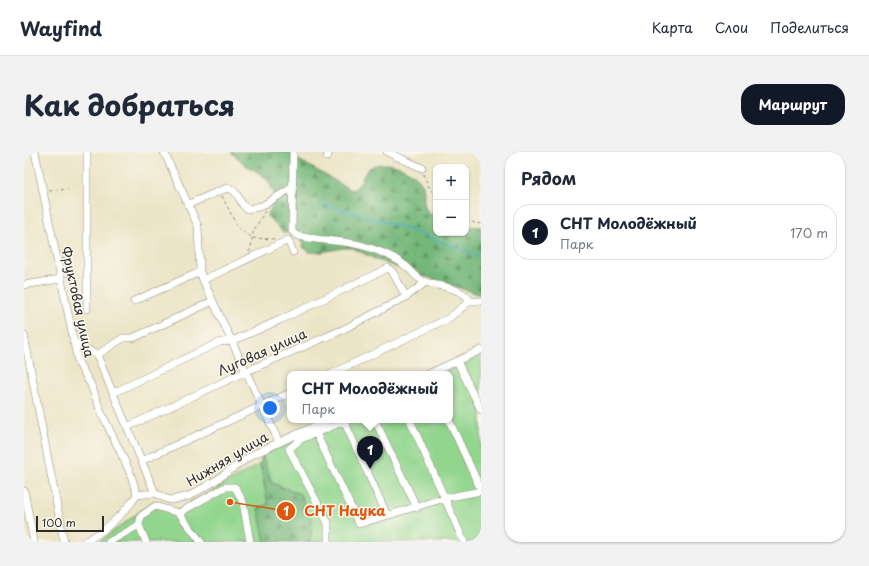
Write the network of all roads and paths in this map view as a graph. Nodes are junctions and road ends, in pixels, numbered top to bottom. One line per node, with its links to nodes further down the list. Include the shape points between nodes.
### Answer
1 (35, 152): 11 (street, Фруктовая улица)
2 (87, 152): 30 (street, Фруктовая улица)
3 (164, 152): 13 (street)
4 (293, 152): 7 (street)
5 (387, 152): 6 (street)
6 (422, 168): 10 (path)
7 (293, 187): 12 (street); 23 (street, via 292,231 297,236 362,245 395,259 408,268 415,278)
8 (68, 189): 11 (path, via 53,190)
9 (219, 192): 12 (street, via 227,188 233,189 242,206 247,209 262,206); 13 (street); 16 (path, via 238,228)
10 (433, 193)
11 (44, 194): 21 (street, Фруктовая улица)
12 (271, 200): 16 (path, via 253,232)
13 (189, 204): 20 (street, via 198,226)
14 (469, 222): 15 (path)
15 (481, 224)
16 (253, 238): 17 (path); 19 (path)
17 (288, 240): 18 (street); 22 (street)
18 (293, 252)
19 (247, 254)
20 (200, 272): 22 (street); 26 (street)
21 (60, 280): 24 (street); 32 (street, Фруктовая улица)
22 (203, 280): 27 (street)
23 (426, 282): 25 (street, Луговая улица); 28 (street, via 459,292)
24 (24, 285)
25 (406, 297): 33 (street, via 388,268); 37 (street, Луговая улица, via 342,330)
26 (134, 301)
27 (213, 301): 33 (street); 35 (street, via 133,338 123,338)
28 (470, 301): 29 (street); 38 (street, via 449,318)
29 (481, 301)
30 (87, 309)
31 (24, 335): 64 (street)
32 (73, 341): 35 (street); 57 (street, Фруктовая улица, via 78,362 91,385 131,475)
33 (232, 341): 37 (street); 40 (street, via 220,342)
34 (481, 350): 36 (street)
35 (97, 355): 40 (street)
36 (458, 361): 39 (street); 43 (street)
37 (247, 371): 42 (street); 50 (street, Луговая улица)
38 (338, 371)
39 (436, 371)
40 (113, 393): 50 (street)
41 (287, 394): 42 (street)
42 (263, 405): 52 (street); 53 (street)
43 (481, 410)
44 (321, 423): 52 (street, Нижняя улица)
45 (341, 423): 51 (street)
46 (347, 423): 61 (street)
47 (376, 423): 59 (street)
48 (411, 423): 58 (street)
49 (450, 423): 54 (street)
50 (128, 427): 53 (street)
51 (316, 433): 61 (street, via 359,524); 70 (street, via 301,439 289,449 328,523)
52 (279, 442): 56 (street, Нижняя улица, via 252,455 189,496 167,499)
53 (143, 460): 56 (street)
54 (481, 490): 58 (street)
55 (24, 491): 63 (street)
56 (155, 493): 57 (street, Нижняя улица)
57 (136, 495): 65 (street, via 127,510)
58 (445, 498): 59 (street); 71 (street)
59 (417, 508): 61 (street)
60 (179, 513): 62 (street, via 154,506 141,516); 68 (street); 69 (street, via 225,487 236,487 243,502)
61 (387, 515)
62 (139, 525): 66 (street); 67 (street)
63 (34, 542)
64 (64, 542)
65 (84, 542)
66 (109, 542)
67 (146, 542)
68 (201, 542)
69 (250, 542)
70 (328, 542)
71 (464, 542)

